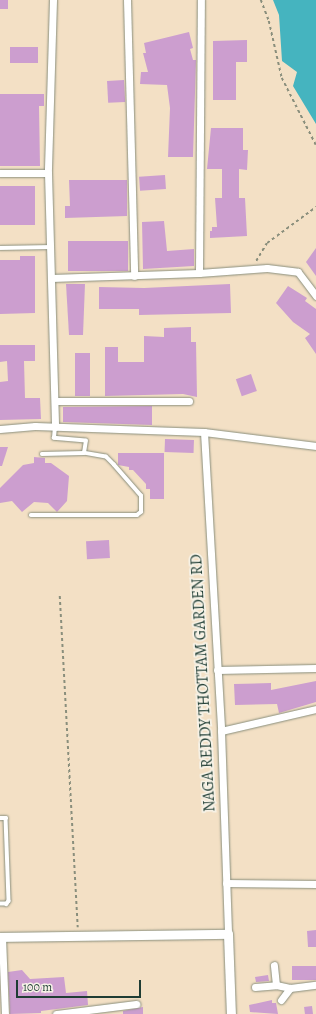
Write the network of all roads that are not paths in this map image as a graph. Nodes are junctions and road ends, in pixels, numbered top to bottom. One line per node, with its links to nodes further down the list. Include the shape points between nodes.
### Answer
1 (52, 0): 5 (street)
2 (127, 0): 9 (street)
3 (201, 0): 8 (street)
4 (0, 173): 5 (street)
5 (48, 173): 6 (street)
6 (50, 246): 7 (lane); 10 (street)
7 (0, 248)
8 (199, 273): 9 (street); 11 (street, via 254,268 298,272)
9 (134, 276): 10 (street)
10 (52, 278): 12 (street)
11 (316, 296)
12 (55, 401): 13 (street); 14 (street)
13 (189, 401)
14 (55, 427): 15 (street); 16 (street); 18 (lane, via 54,438 86,441)
15 (0, 429)
16 (204, 432): 17 (street); 22 (street, NAGA REDDY THOTTAM GARDEN RD)
17 (316, 446)
18 (84, 453): 19 (lane); 20 (lane, via 106,457 114,465 141,496 141,512 137,515)
19 (42, 454)
20 (31, 515)
21 (316, 668): 22 (street)
22 (217, 670): 24 (street, NAGA REDDY THOTTAM GARDEN RD)
23 (316, 709): 24 (street)
24 (221, 731): 26 (street, NAGA REDDY THOTTAM GARDEN RD)
25 (0, 818): 28 (lane, via 6,818 9,901 7,904)
26 (226, 883): 27 (street); 29 (street, NAGA REDDY THOTTAM GARDEN RD)
27 (316, 884)
28 (0, 904)
29 (228, 934): 30 (street); 40 (street)
30 (1, 937): 38 (street)
31 (274, 965): 32 (street)
32 (276, 985): 34 (street); 35 (street)
33 (316, 986): 35 (street)
34 (255, 987)
35 (290, 988): 36 (street)
36 (281, 1000)
37 (136, 1004): 39 (street)
38 (5, 1014)
39 (56, 1014)
40 (231, 1014)

